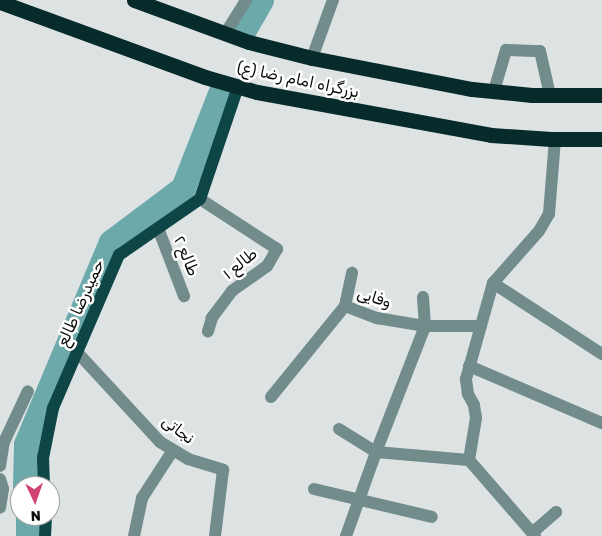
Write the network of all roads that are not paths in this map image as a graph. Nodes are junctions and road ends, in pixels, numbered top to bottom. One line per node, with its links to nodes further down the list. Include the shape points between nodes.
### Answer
1 (134, 0): 5 (highway, بزرگراه امام رضا (ع))
2 (246, 0): 5 (street)
3 (333, 0): 6 (street)
4 (0, 2): 7 (highway, بزرگراه امام رضا (ع))
5 (225, 34): 6 (highway, بزرگراه امام رضا (ع))
6 (312, 58): 8 (highway, بزرگراه امام رضا (ع))
7 (238, 87): 11 (highway, بزرگراه امام رضا (ع), via 479,133); 13 (main road)
8 (494, 91): 10 (highway, بزرگراه امام رضا (ع)); 10 (street, via 506,50 540,51)
9 (602, 95): 10 (highway, بزرگراه امام رضا (ع))
10 (550, 96)
11 (555, 139): 12 (highway, بزرگراه امام رضا (ع)); 16 (street, via 549,214 539,231)
12 (602, 139)
13 (200, 199): 14 (main road, حمیدرضا طالع); 22 (street, طالع ۱, via 277,249 268,266 232,291 212,318)
14 (158, 228): 17 (street, طالع ۲); 23 (main road, حمیدرضا طالع, via 119,255)
15 (352, 273): 19 (street)
16 (493, 283): 21 (street); 24 (street)
17 (184, 296)
18 (423, 297): 20 (street)
19 (345, 306): 20 (street, وفایی, via 377,318); 27 (street, وفایی)
20 (425, 326): 21 (street, وفایی); 31 (street)
21 (480, 326): 25 (street)
22 (208, 332)
23 (77, 352): 30 (street, نجاتی, via 160,442); 34 (main road, حمیدرضا طالع, via 53,408 43,458)
24 (602, 354)
25 (469, 366): 28 (street); 32 (street, via 466,379 468,394 476,418)
26 (28, 392): 33 (street, via 4,442)
27 (271, 396)
28 (602, 423)
29 (339, 429): 31 (street)
30 (174, 450): 42 (street, via 142,498); 43 (street, نجاتی, via 188,459 223,470)
31 (376, 452): 32 (street); 37 (street)
32 (469, 460): 41 (street)
33 (0, 466)
34 (44, 476)
35 (0, 479): 38 (street, via 3,489)
36 (314, 490): 37 (street)
37 (358, 498): 40 (street); 44 (street)
38 (0, 508)
39 (556, 512): 41 (street)
40 (432, 517)
41 (534, 534)
42 (134, 536)
43 (214, 536)
44 (346, 536)

